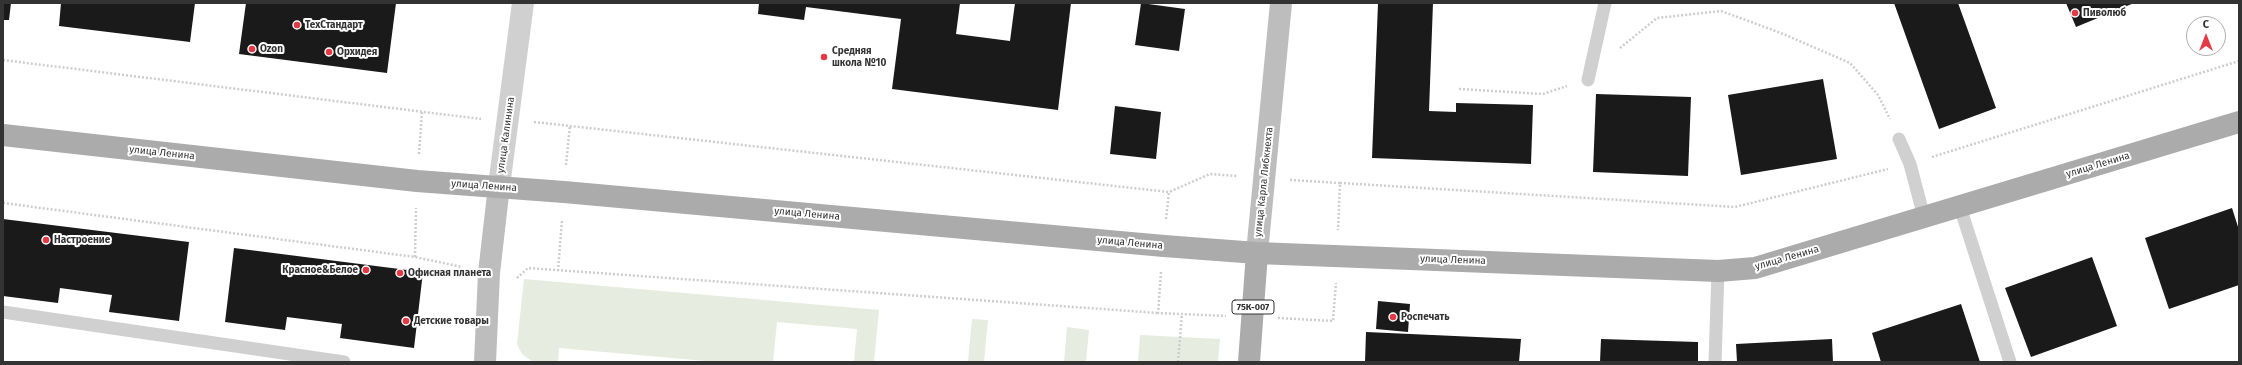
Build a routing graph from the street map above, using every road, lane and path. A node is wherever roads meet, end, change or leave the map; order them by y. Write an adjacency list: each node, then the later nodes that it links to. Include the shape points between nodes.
1 (523, 3): 9 (street, улица Калинина)
2 (1281, 3): 14 (main road, улица Карла Либкнехта)
3 (1605, 3): 7 (lane)
4 (1619, 48): 12 (path, via 1657,18 1721,11 1781,33 1850,63 1878,95)
5 (3, 60): 9 (path, via 430,113)
6 (2239, 61): 13 (path)
7 (1588, 80): 8 (path, via 1543,94)
8 (1459, 89)
9 (509, 120): 14 (path, via 1169,192 1210,174); 17 (street, улица Калинина)
10 (2239, 122): 19 (main road, улица Ленина)
11 (3, 136): 17 (main road, улица Ленина, via 409,180)
12 (1899, 139): 13 (lane)
13 (1910, 164): 16 (path, via 1735,207); 20 (lane)
14 (1264, 178): 15 (path); 21 (main road, улица Карла Либкнехта)
15 (1300, 180)
16 (1340, 183)
17 (499, 186): 21 (main road, улица Ленина); 23 (main road, улица Калинина)
18 (3, 203): 23 (path, via 415,257)
19 (1960, 207): 20 (main road, улица Ленина); 32 (lane)
20 (1924, 218): 22 (main road, улица Ленина, via 1755,268)
21 (1257, 253): 22 (main road, улица Ленина); 30 (main road, улица Карла Либкнехта / 75К-007)
22 (1718, 271): 31 (lane)
23 (490, 273): 25 (path, via 516,279 528,268); 28 (main road, улица Калинина)
24 (3, 312): 27 (lane)
25 (1158, 314)
26 (1182, 314): 29 (path)
27 (344, 362)
28 (485, 362)
29 (1178, 362)
30 (1249, 362)
31 (1715, 362)
32 (2010, 362)

